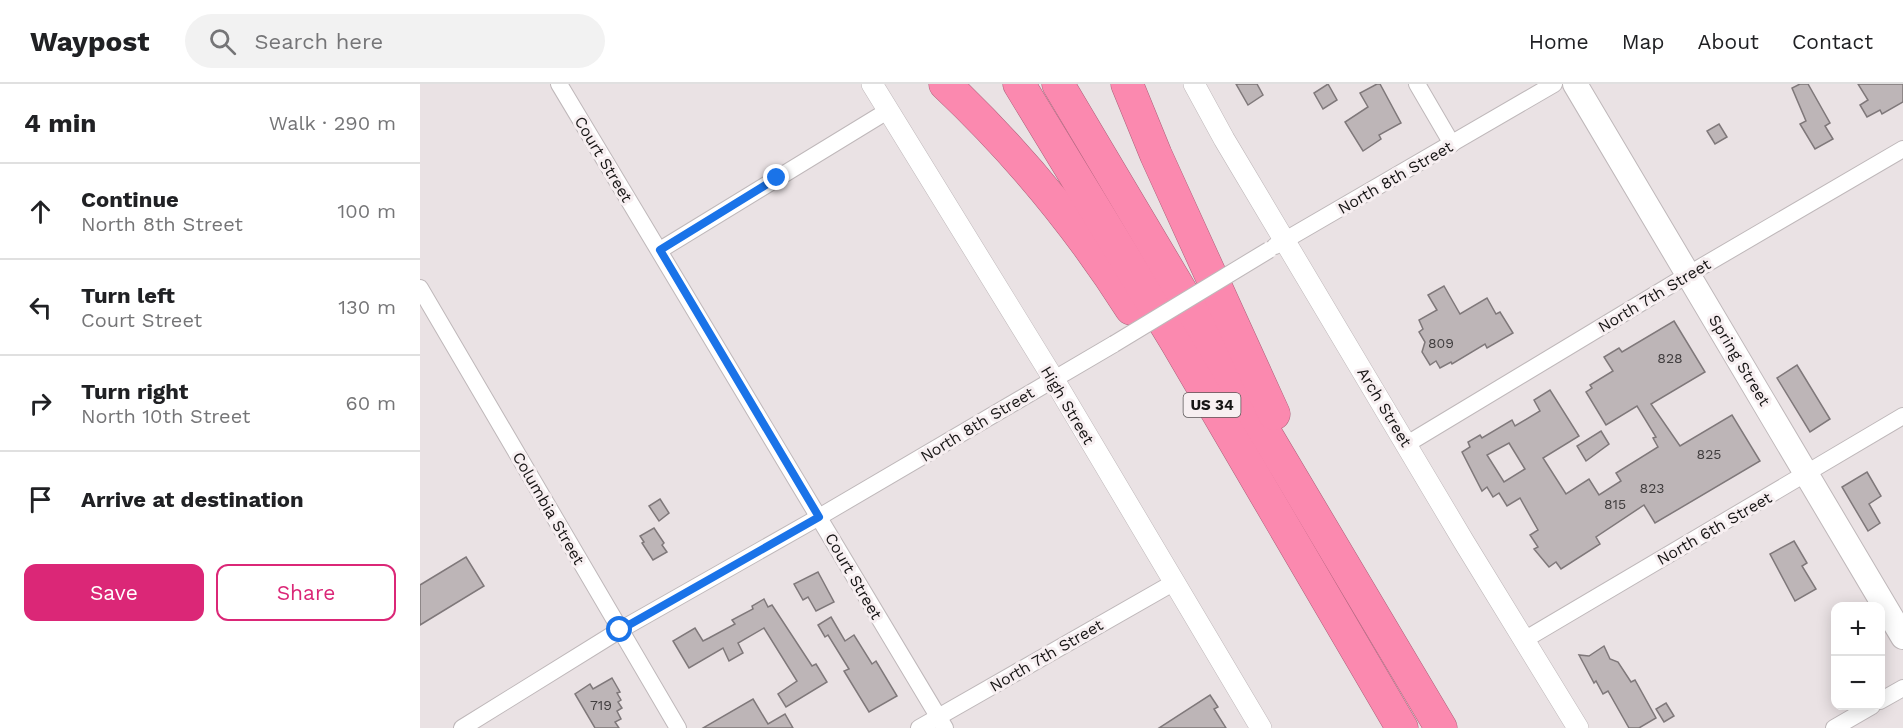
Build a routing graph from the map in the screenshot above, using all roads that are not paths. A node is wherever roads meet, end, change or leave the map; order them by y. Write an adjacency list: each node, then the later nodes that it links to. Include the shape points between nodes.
1 (559, 84): 15 (street, Court Street)
2 (873, 84): 11 (street, High Street)
3 (945, 84): 25 (highway, via 1004,143 1101,262)
4 (1020, 84): 25 (highway, US 34)
5 (1058, 84): 23 (highway, US 34)
6 (1127, 84): 23 (highway)
7 (1194, 84): 14 (street, Arch Street)
8 (1418, 84): 12 (street)
9 (1554, 84): 12 (street, North 8th Street)
10 (1575, 84): 16 (main road, Spring Street)
11 (889, 110): 15 (street); 18 (street, High Street)
12 (1452, 144): 14 (street, North 8th Street)
13 (1903, 149): 16 (street, North 7th Street)
14 (1277, 245): 18 (street, North 8th Street, bridge); 20 (street, Arch Street)
15 (660, 250): 22 (street, Court Street)
16 (1689, 274): 20 (street, North 7th Street); 21 (main road, Spring Street)
17 (420, 288): 26 (street, Columbia Street)
18 (1053, 378): 22 (street, North 8th Street); 24 (street, High Street)
19 (1903, 416): 21 (street, North 6th Street)
20 (1407, 444): 28 (street, Arch Street)
21 (1806, 473): 27 (main road, Spring Street); 28 (street, North 6th Street)
22 (819, 517): 26 (street, North 8th Street); 32 (street, Court Street)
23 (1338, 557): 38 (highway, US 34)
24 (1173, 583): 32 (street, North 7th Street); 36 (street, High Street)
25 (1330, 608): 37 (highway, US 34)
26 (620, 630): 33 (street, North 8th Street); 34 (street, Columbia Street)
27 (1903, 637)
28 (1524, 640): 39 (street, Arch Street)
29 (1903, 688): 30 (street)
30 (1885, 699)
31 (1864, 710): 40 (street)
32 (942, 722): 35 (street, North 7th Street)
33 (462, 728)
34 (678, 728)
35 (919, 728)
36 (1261, 728)
37 (1402, 728)
38 (1441, 728)
39 (1578, 728)
40 (1834, 728)

